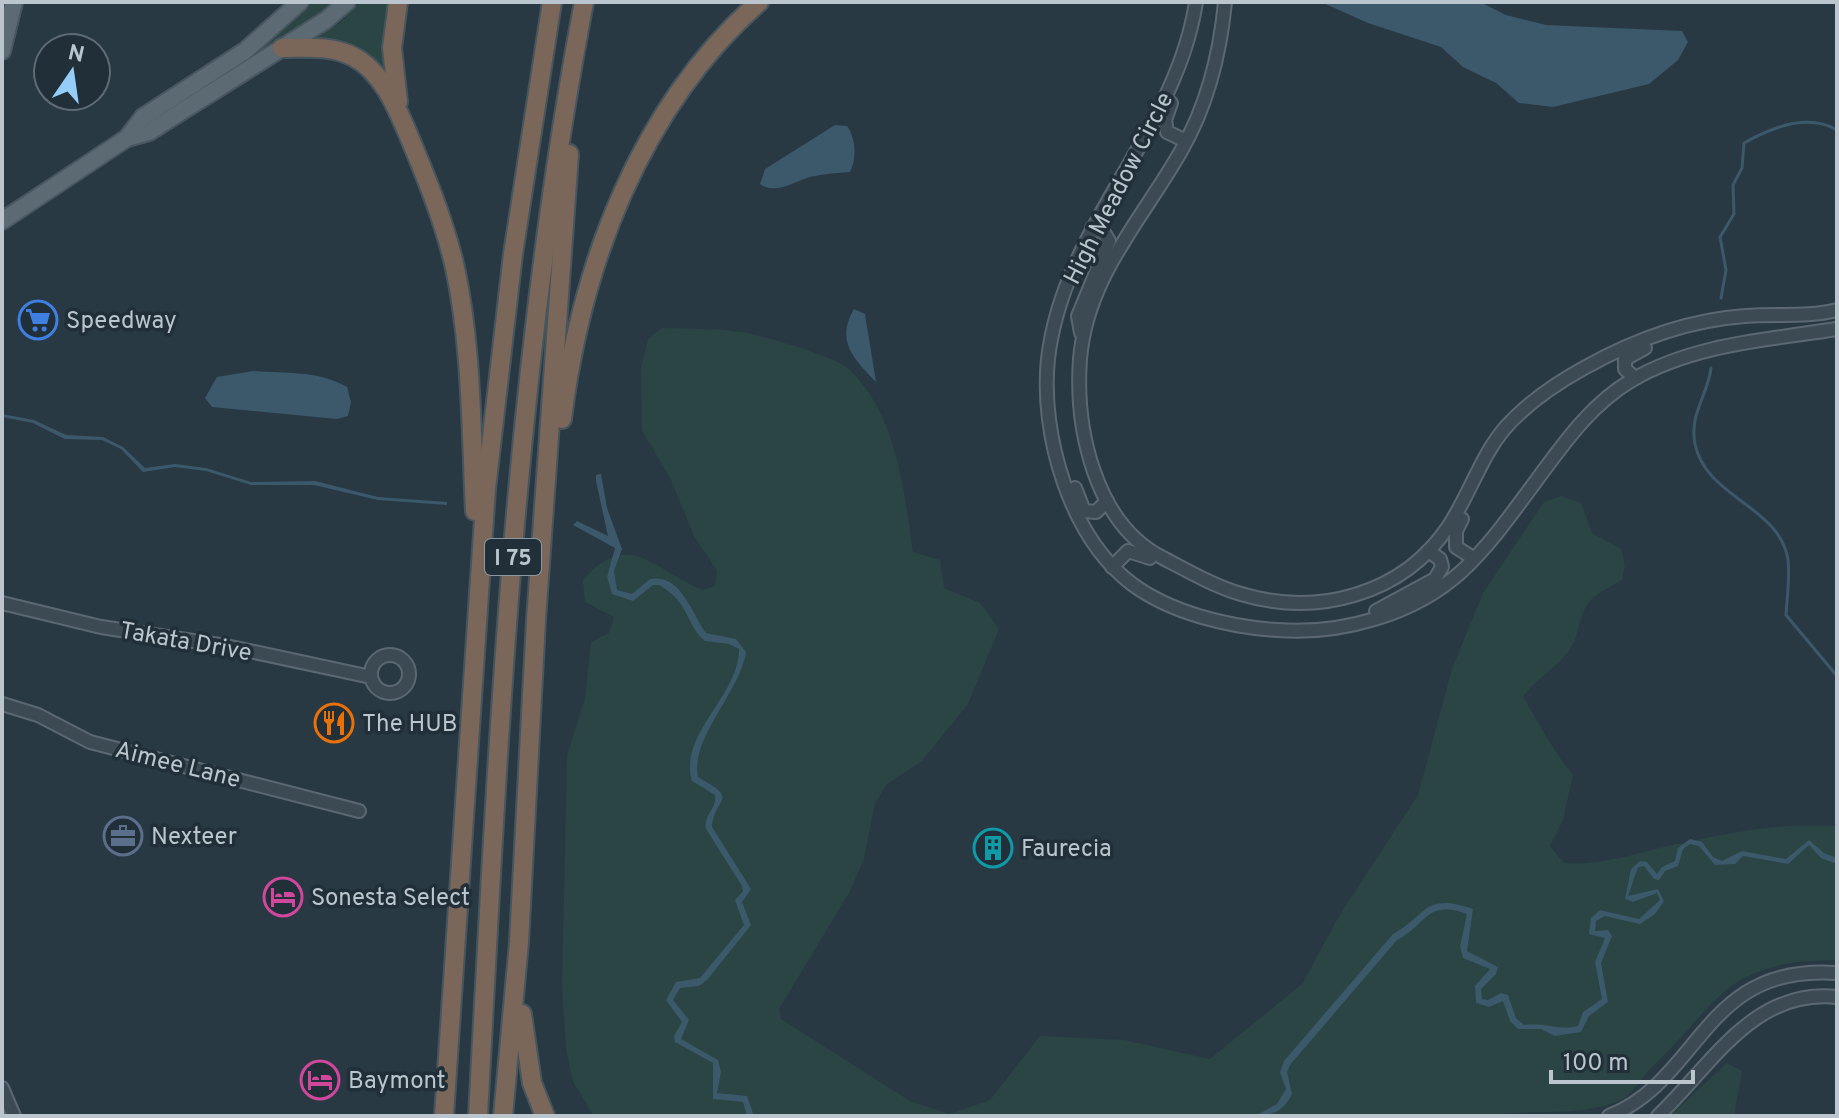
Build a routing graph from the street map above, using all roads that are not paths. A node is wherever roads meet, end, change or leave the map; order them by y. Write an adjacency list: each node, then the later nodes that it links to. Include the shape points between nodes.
1 (14, 2): 13 (main road)
2 (300, 2): 15 (main road, via 245,51 143,117)
3 (347, 2): 12 (main road)
4 (398, 2): 14 (highway, via 392,60)
5 (552, 2): 30 (highway, I 75, via 513,254)
6 (584, 2): 10 (highway, I 75)
7 (759, 2): 33 (highway, via 707,54 661,121 615,206 584,299 565,390)
8 (1196, 2): 11 (street, High Meadow Circle)
9 (1225, 2): 16 (street, High Meadow Circle, via 1208,93)
10 (578, 35): 33 (highway); 46 (highway, I 75, via 541,259 524,413)
11 (1190, 37): 16 (street, via 1193,50 1165,120 1172,137); 18 (street, High Meadow Circle, via 1160,110)
12 (282, 48): 14 (highway, via 324,48 354,57 380,80); 15 (main road, via 149,132)
13 (2, 51)
14 (403, 122): 30 (highway, via 435,201 458,285 467,350)
15 (127, 138): 17 (main road)
16 (1186, 141): 22 (street, High Meadow Circle, via 1101,278)
17 (2, 221)
18 (1092, 228): 22 (street, via 1109,241 1078,316); 24 (street, High Meadow Circle, via 1066,287 1051,340)
19 (1837, 310): 20 (street, High Meadow Circle)
20 (1726, 317): 23 (street, via 1632,353 1625,359 1625,369); 25 (street, High Meadow Circle, via 1664,332 1589,365 1550,388)
21 (1837, 329): 23 (street, High Meadow Circle, via 1703,351)
22 (1082, 340): 26 (street, High Meadow Circle, via 1082,407 1094,472)
23 (1635, 378): 28 (street, High Meadow Circle, via 1583,420)
24 (1051, 422): 26 (street, via 1061,436 1084,511 1096,512); 29 (street, High Meadow Circle, via 1074,513)
25 (1504, 430): 27 (street, High Meadow Circle, via 1448,527); 28 (street, via 1492,465 1456,531 1456,547)
26 (1107, 501): 31 (street, High Meadow Circle, via 1133,535 1159,556)
27 (1428, 551): 31 (street, High Meadow Circle, via 1379,586 1337,600 1295,604); 34 (street, via 1442,567 1435,579)
28 (1473, 558): 34 (street, High Meadow Circle, via 1416,602)
29 (1112, 567): 31 (street, via 1123,553 1133,551 1214,593); 34 (street, High Meadow Circle, via 1138,589 1177,608 1245,626 1319,630)
30 (478, 578): 41 (highway, I 75)
31 (1236, 593)
32 (2, 603): 35 (street, Takata Drive, via 101,627 226,646)
33 (536, 620): 38 (highway)
34 (1365, 621)
35 (371, 677)
36 (2, 704): 37 (street, Aimee Lane, via 38,715 90,742)
37 (359, 811)
38 (519, 942): 47 (highway); 48 (highway, via 523,1036)
39 (1837, 973): 49 (street, via 1796,974 1742,994 1646,1094)
40 (1837, 997): 50 (street, via 1792,999 1753,1018)
41 (445, 1082): 44 (highway); 45 (highway, I 75)
42 (2, 1088): 43 (street)
43 (14, 1116)
44 (436, 1116)
45 (444, 1116)
46 (478, 1116)
47 (503, 1116)
48 (545, 1116)
49 (1609, 1116)
50 (1658, 1116)

